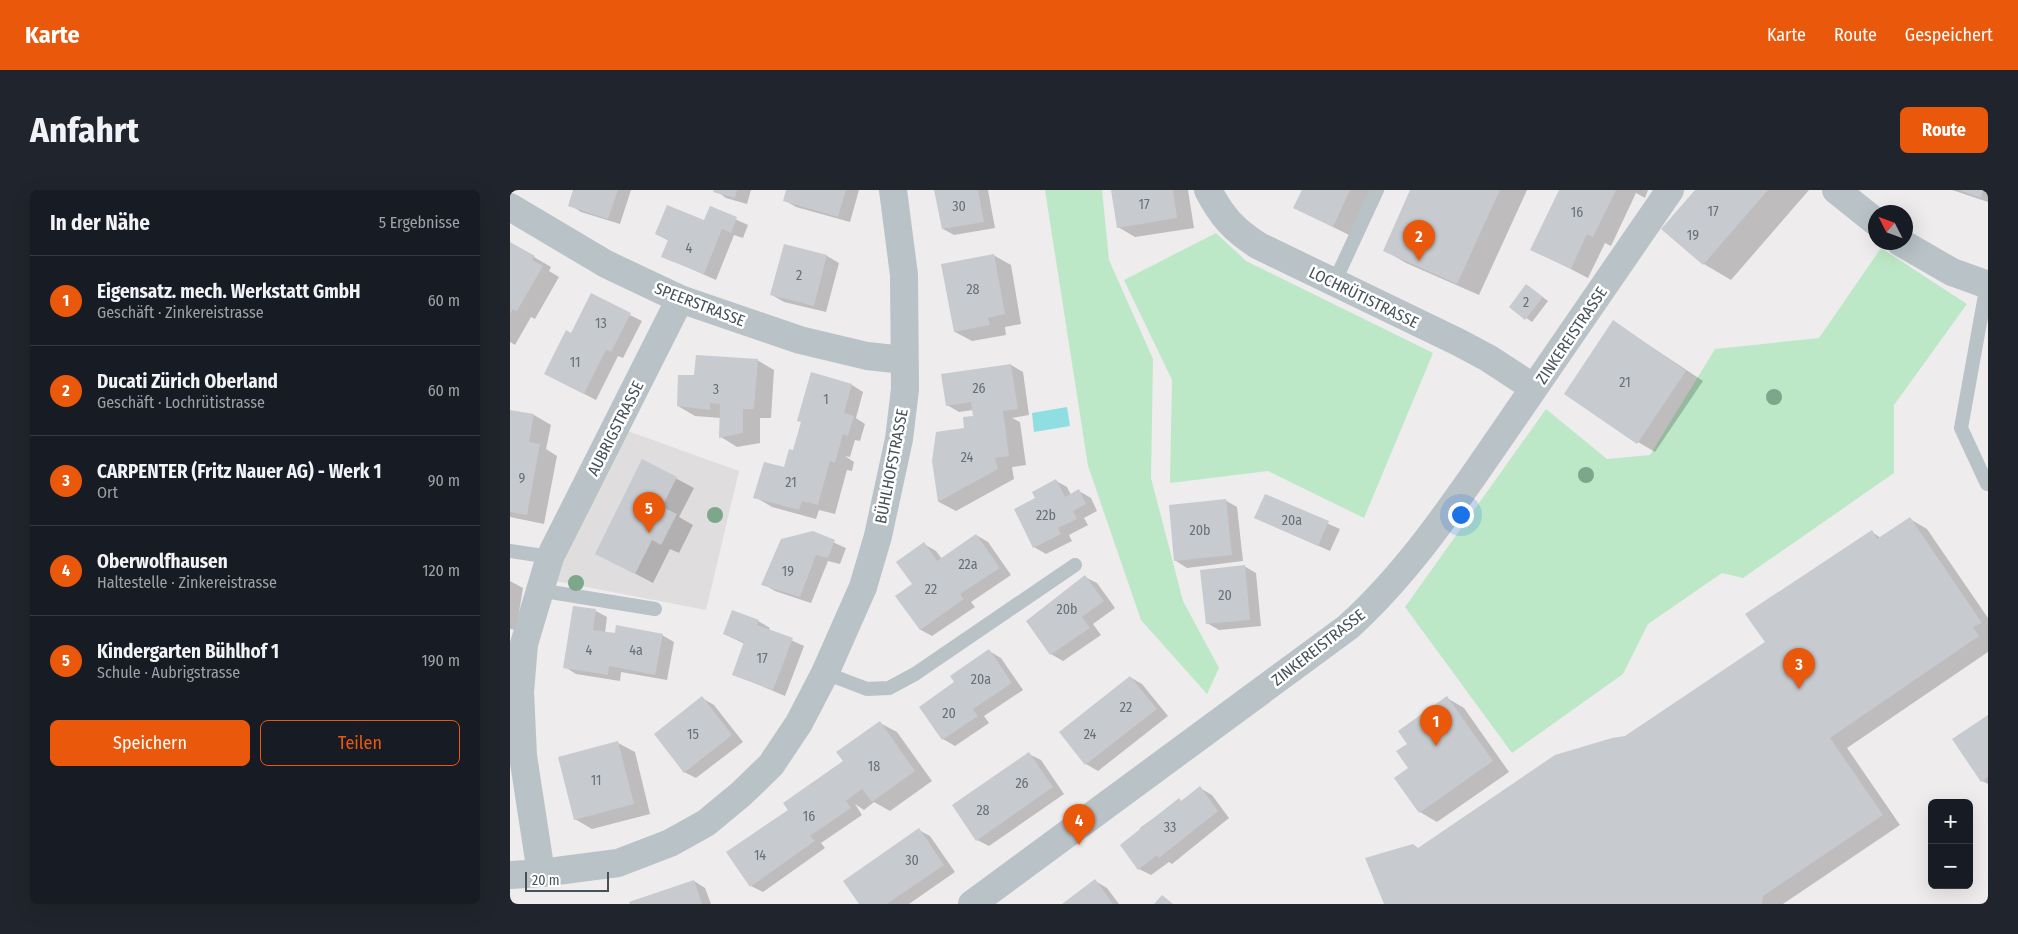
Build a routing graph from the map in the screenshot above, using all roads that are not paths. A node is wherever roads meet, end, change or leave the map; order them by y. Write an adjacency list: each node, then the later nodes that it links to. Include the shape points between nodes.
1 (893, 190): 12 (street, BÜHLHOFSTRASSE, via 904,275)
2 (1208, 190): 9 (street, LOCHRÜTISTRASSE, via 1220,214 1240,234)
3 (1377, 190): 9 (lane)
4 (1670, 190): 13 (street, ZINKEREISTRASSE)
5 (1836, 190): 7 (street)
6 (510, 207): 11 (street, SPEERSTRASSE, via 606,264)
7 (1868, 216)
8 (1913, 250): 10 (street, via 1952,272)
9 (1334, 283): 13 (street, LOCHRÜTISTRASSE, via 1488,358)
10 (1987, 285): 14 (lane, via 1961,428)
11 (680, 299): 12 (street, SPEERSTRASSE, via 800,340 867,356); 16 (street, AUBRIGSTRASSE)
12 (904, 360): 20 (street, BÜHLHOFSTRASSE, via 905,388 899,439 878,536 863,587)
13 (1534, 388): 24 (street, ZINKEREISTRASSE, via 1424,545 1348,627)
14 (1988, 484)
15 (510, 551): 16 (lane)
16 (550, 557): 18 (street, AUBRIGSTRASSE)
17 (1075, 565): 20 (lane, via 915,674 889,688 866,689)
18 (538, 590): 19 (lane); 21 (street, AUBRIGSTRASSE, via 524,644)
19 (655, 609)
20 (826, 674): 22 (street, BÜHLHOFSTRASSE, via 771,765 706,823 670,843 618,862)
21 (516, 756): 22 (street, AUBRIGSTRASSE)
22 (541, 873): 23 (street, BÜHLHOFSTRASSE)
23 (510, 875)
24 (972, 904)

